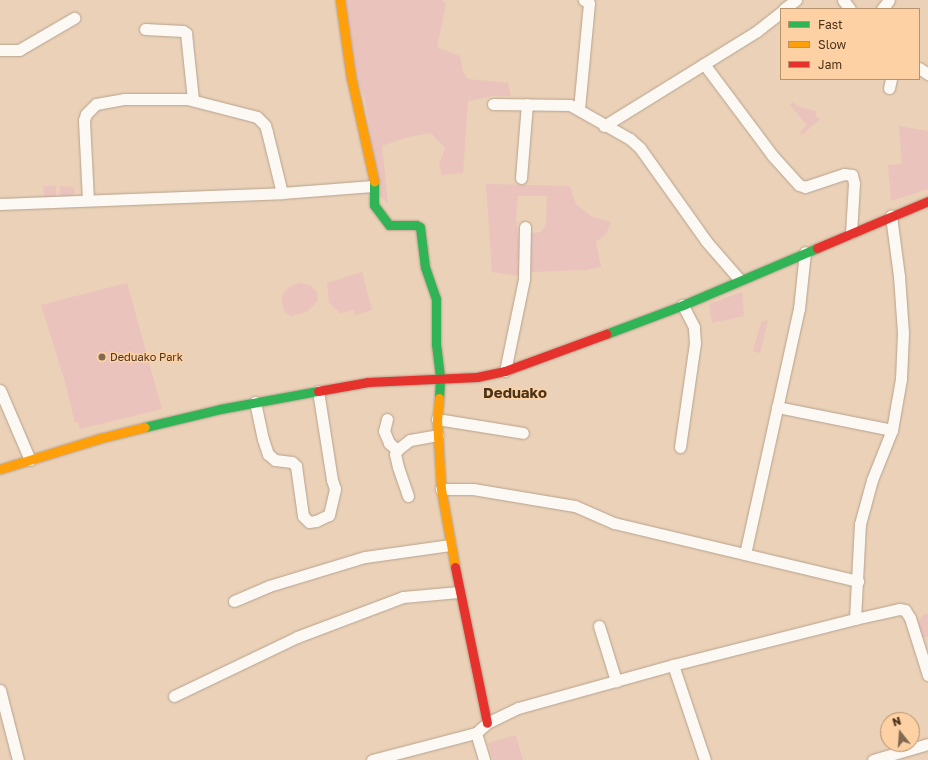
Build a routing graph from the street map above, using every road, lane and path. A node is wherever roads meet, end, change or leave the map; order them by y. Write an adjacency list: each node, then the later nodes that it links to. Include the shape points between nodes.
1 (340, 0): 20 (street, via 350,77 374,176)
2 (584, 0): 17 (street, via 589,3)
3 (796, 0): 6 (street)
4 (843, 0): 7 (street)
5 (889, 0): 8 (street)
6 (785, 8)
7 (849, 8)
8 (883, 8)
9 (780, 13): 13 (street)
10 (74, 18): 12 (street, via 19,50)
11 (145, 29): 14 (street, via 186,33)
12 (0, 50)
13 (704, 64): 18 (street); 27 (street, via 772,155 799,185 810,185 844,174 852,175 854,183)
14 (193, 100): 21 (street, via 248,113 261,120 267,132); 22 (street, via 124,99 96,104 89,110 84,120)
15 (493, 104): 16 (street)
16 (527, 104): 17 (street, via 570,105); 19 (street)
17 (579, 109): 18 (street)
18 (604, 126): 29 (street, via 640,148 706,240)
19 (521, 178)
20 (373, 186): 21 (street); 32 (street, via 374,205 389,225 416,225 421,230 425,267 436,299 436,344)
21 (282, 193): 22 (street)
22 (88, 200): 24 (street)
23 (928, 201): 25 (street)
24 (0, 204)
25 (891, 216): 27 (street); 39 (street, via 903,333 902,379)
26 (525, 227): 31 (street, via 524,274)
27 (851, 233): 28 (street)
28 (805, 252): 29 (street); 36 (street, via 802,296)
29 (739, 280): 30 (street)
30 (683, 305): 31 (street); 42 (street, via 693,322 695,343)
31 (505, 371): 32 (street, via 477,377)
32 (440, 379): 34 (street, via 394,380); 38 (street)
33 (0, 390): 44 (street)
34 (318, 391): 35 (street); 35 (street, via 335,489 329,515 316,521 309,522 303,516 296,466 292,462 275,460 268,454)
35 (256, 402): 44 (street, via 155,424)
36 (777, 407): 39 (street); 49 (street)
37 (387, 418): 43 (street, via 384,431 389,443)
38 (437, 419): 40 (street); 41 (street)
39 (892, 430): 50 (street, via 872,480 860,524)
40 (523, 433)
41 (438, 435): 43 (street, via 410,440); 46 (street)
42 (680, 447)
43 (397, 450): 47 (street, via 398,467)
44 (30, 460): 45 (street)
45 (0, 469)
46 (441, 489): 48 (street); 49 (street, via 473,489 575,506 614,523)
47 (408, 496)
48 (450, 545): 51 (street); 52 (street, via 365,557 269,586)
49 (745, 554): 50 (street)
50 (858, 581): 53 (street)
51 (459, 592): 59 (street, via 403,597 297,637); 60 (street)
52 (234, 601)
53 (855, 619): 55 (street); 56 (street, via 899,609 905,610 910,618)
54 (599, 626): 57 (street)
55 (673, 665): 57 (street); 67 (street)
56 (928, 676)
57 (616, 681): 60 (street, via 518,708)
58 (0, 690): 61 (street)
59 (174, 696)
60 (487, 723): 62 (street)
61 (5, 730): 64 (street)
62 (476, 733): 65 (street); 66 (street)
63 (928, 744): 68 (street)
64 (18, 760)
65 (372, 760)
66 (484, 760)
67 (705, 760)
68 (873, 760)

